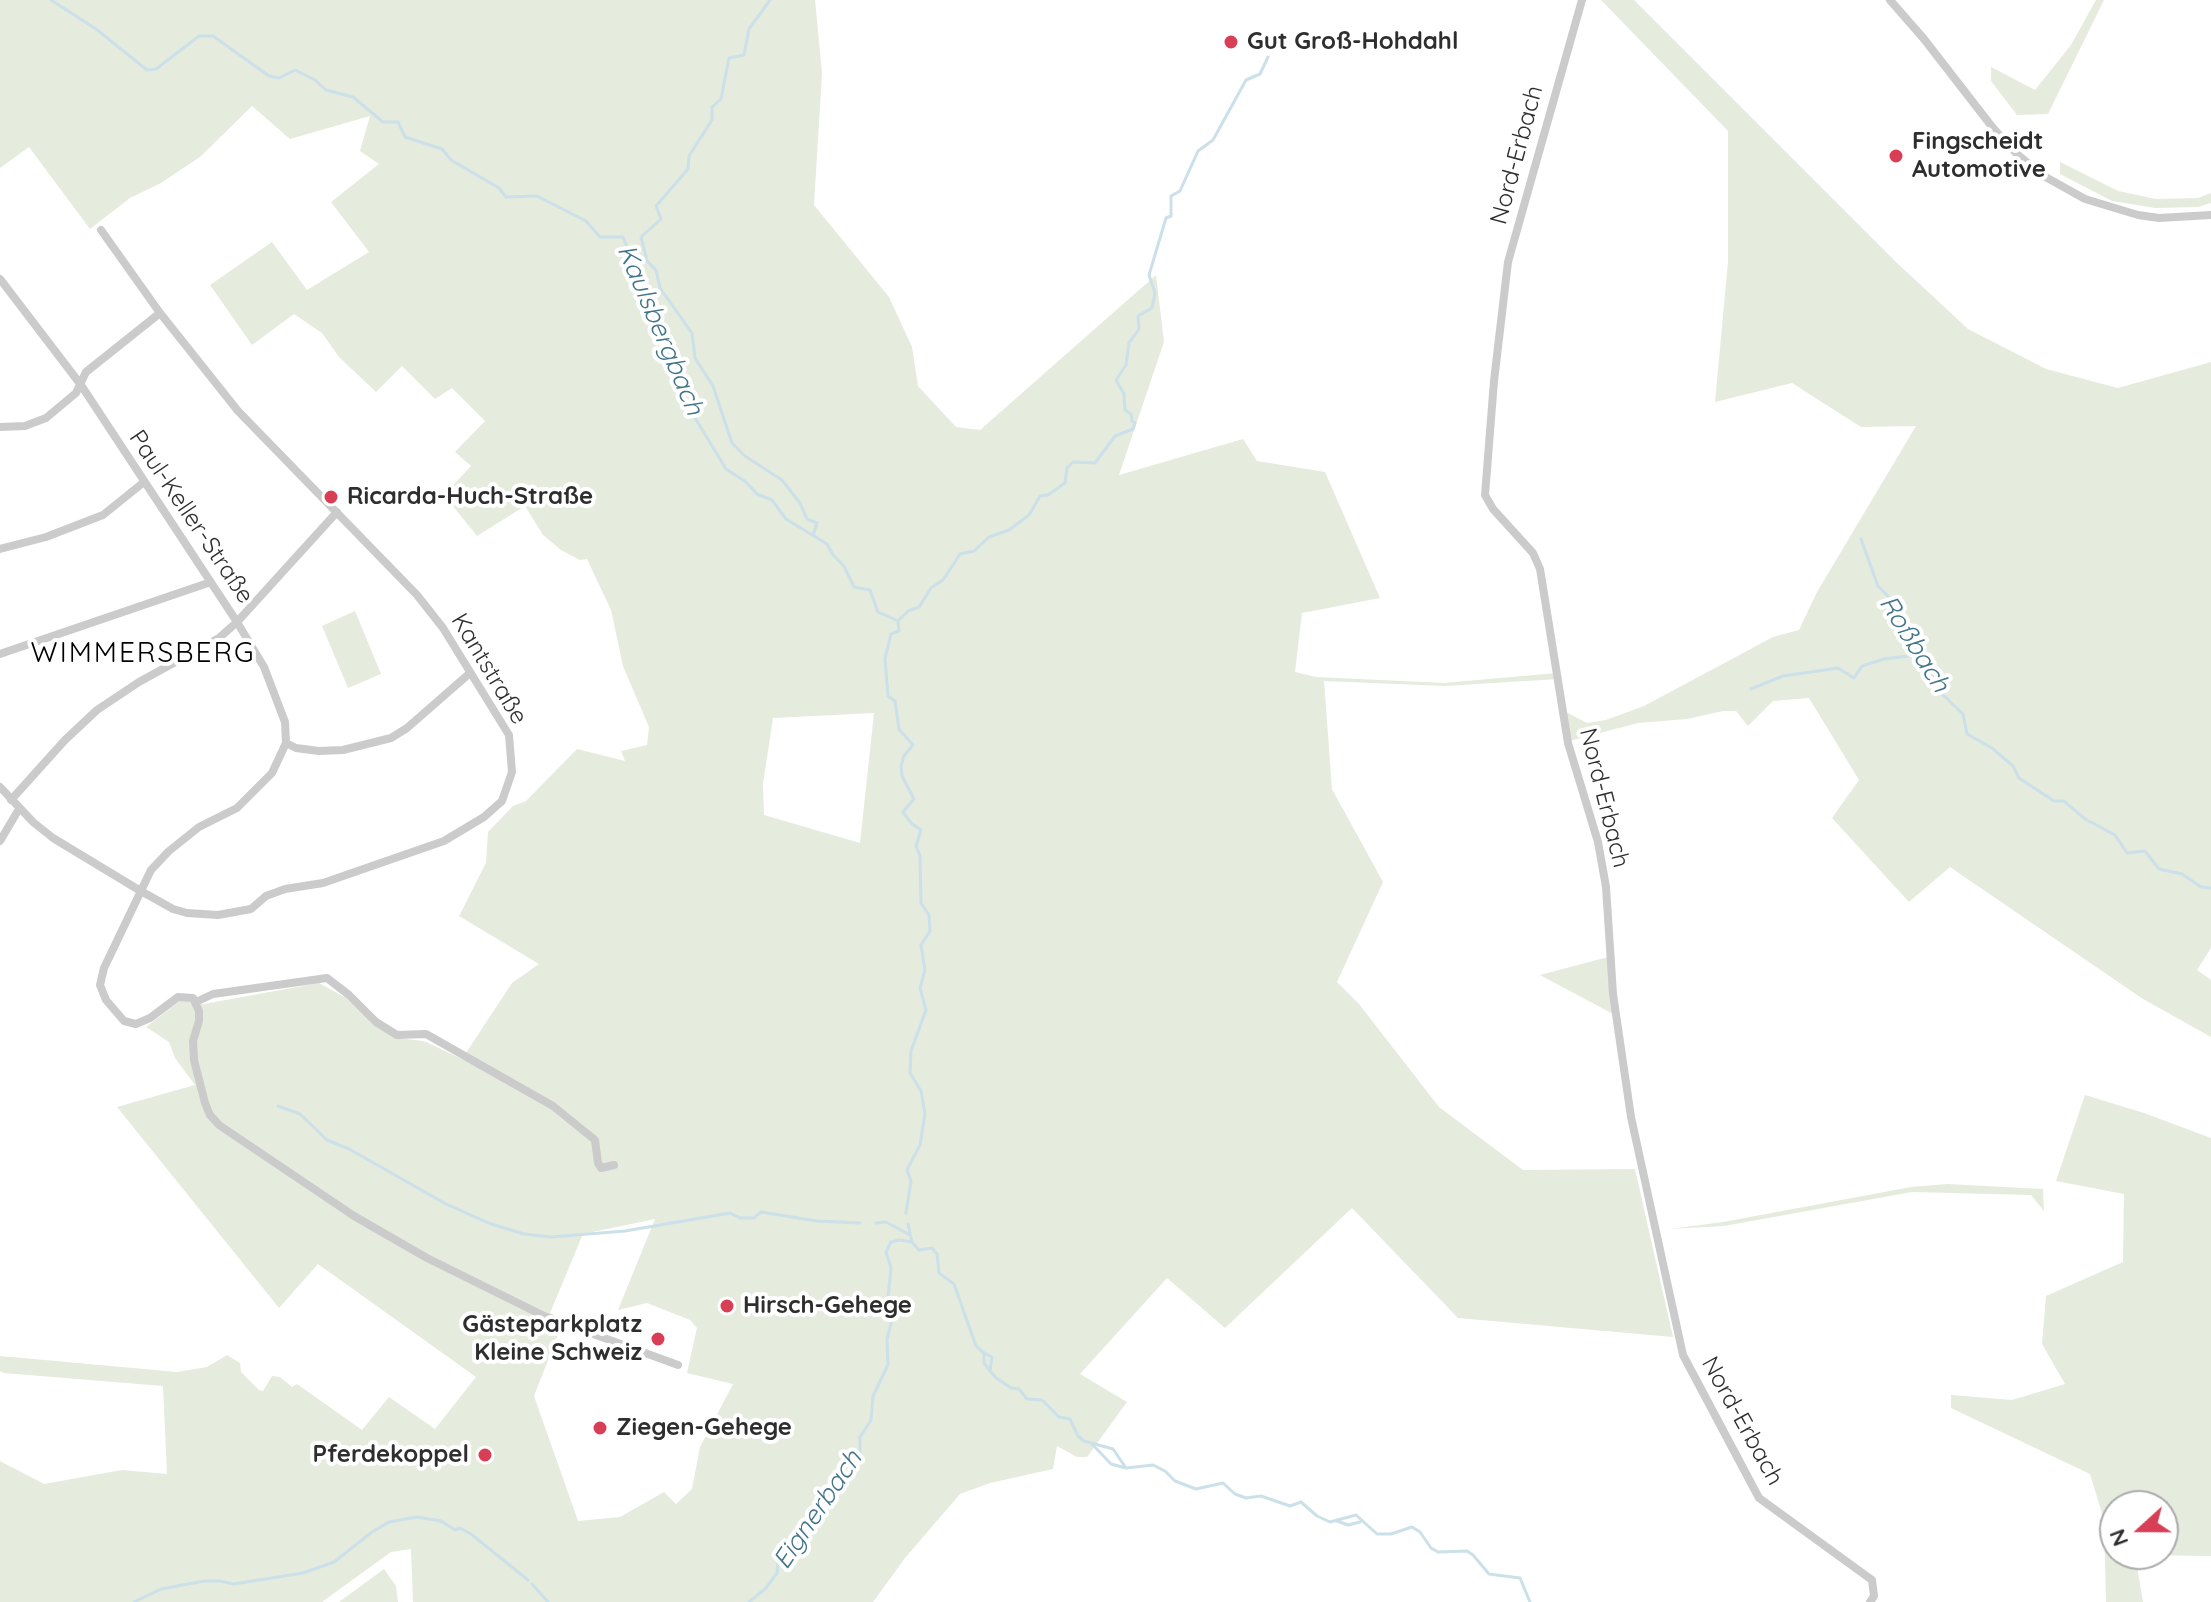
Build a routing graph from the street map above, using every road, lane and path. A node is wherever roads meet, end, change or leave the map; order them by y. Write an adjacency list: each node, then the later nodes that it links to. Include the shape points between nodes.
1 (1582, 0): 25 (street, Nord-Erbach, via 1508,262 1485,495 1540,569 1568,743 1606,887 1613,994 1631,1117 1683,1355 1759,1498 1872,1580)
2 (1890, 0): 3 (street, via 1993,128 2042,175 2085,199 2138,215)
3 (2211, 215)
4 (101, 230): 6 (street, Kantstraße)
5 (0, 279): 7 (street, Paul-Keller-Straße)
6 (160, 313): 7 (street, via 86,372); 10 (street, Kantstraße, via 238,411)
7 (81, 385): 8 (street, via 46,418); 9 (street, Paul-Keller-Straße)
8 (0, 427)
9 (144, 482): 11 (street, via 103,515); 12 (street, Paul-Keller-Straße)
10 (337, 512): 13 (street); 15 (street, Kantstraße, via 417,595)
11 (0, 549)
12 (211, 582): 13 (street, Paul-Keller-Straße); 14 (street)
13 (237, 622): 16 (street, Paul-Keller-Straße, via 273,686); 18 (street, via 97,710)
14 (0, 654)
15 (470, 673): 16 (street, via 391,738 343,750); 21 (street, Kantstraße, via 509,735 512,755 502,801 484,817 444,841 323,883 285,889 233,914 187,913)
16 (286, 743): 21 (street, via 277,765 255,791 169,851)
17 (0, 787): 18 (street, Kantstraße)
18 (11, 800): 19 (street, Kantstraße)
19 (19, 809): 20 (street); 21 (street, Kantstraße, via 53,838)
20 (0, 841)
21 (139, 890): 22 (street, via 104,968 100,985 106,1000 124,1021 136,1024 178,997)
22 (196, 1002): 23 (street, via 213,994 327,978 397,1035 426,1034 553,1106 595,1140 601,1168); 24 (street, via 194,1060 205,1103 219,1125 427,1258 544,1316)
23 (614, 1165)
24 (678, 1365)
25 (1870, 1602)

